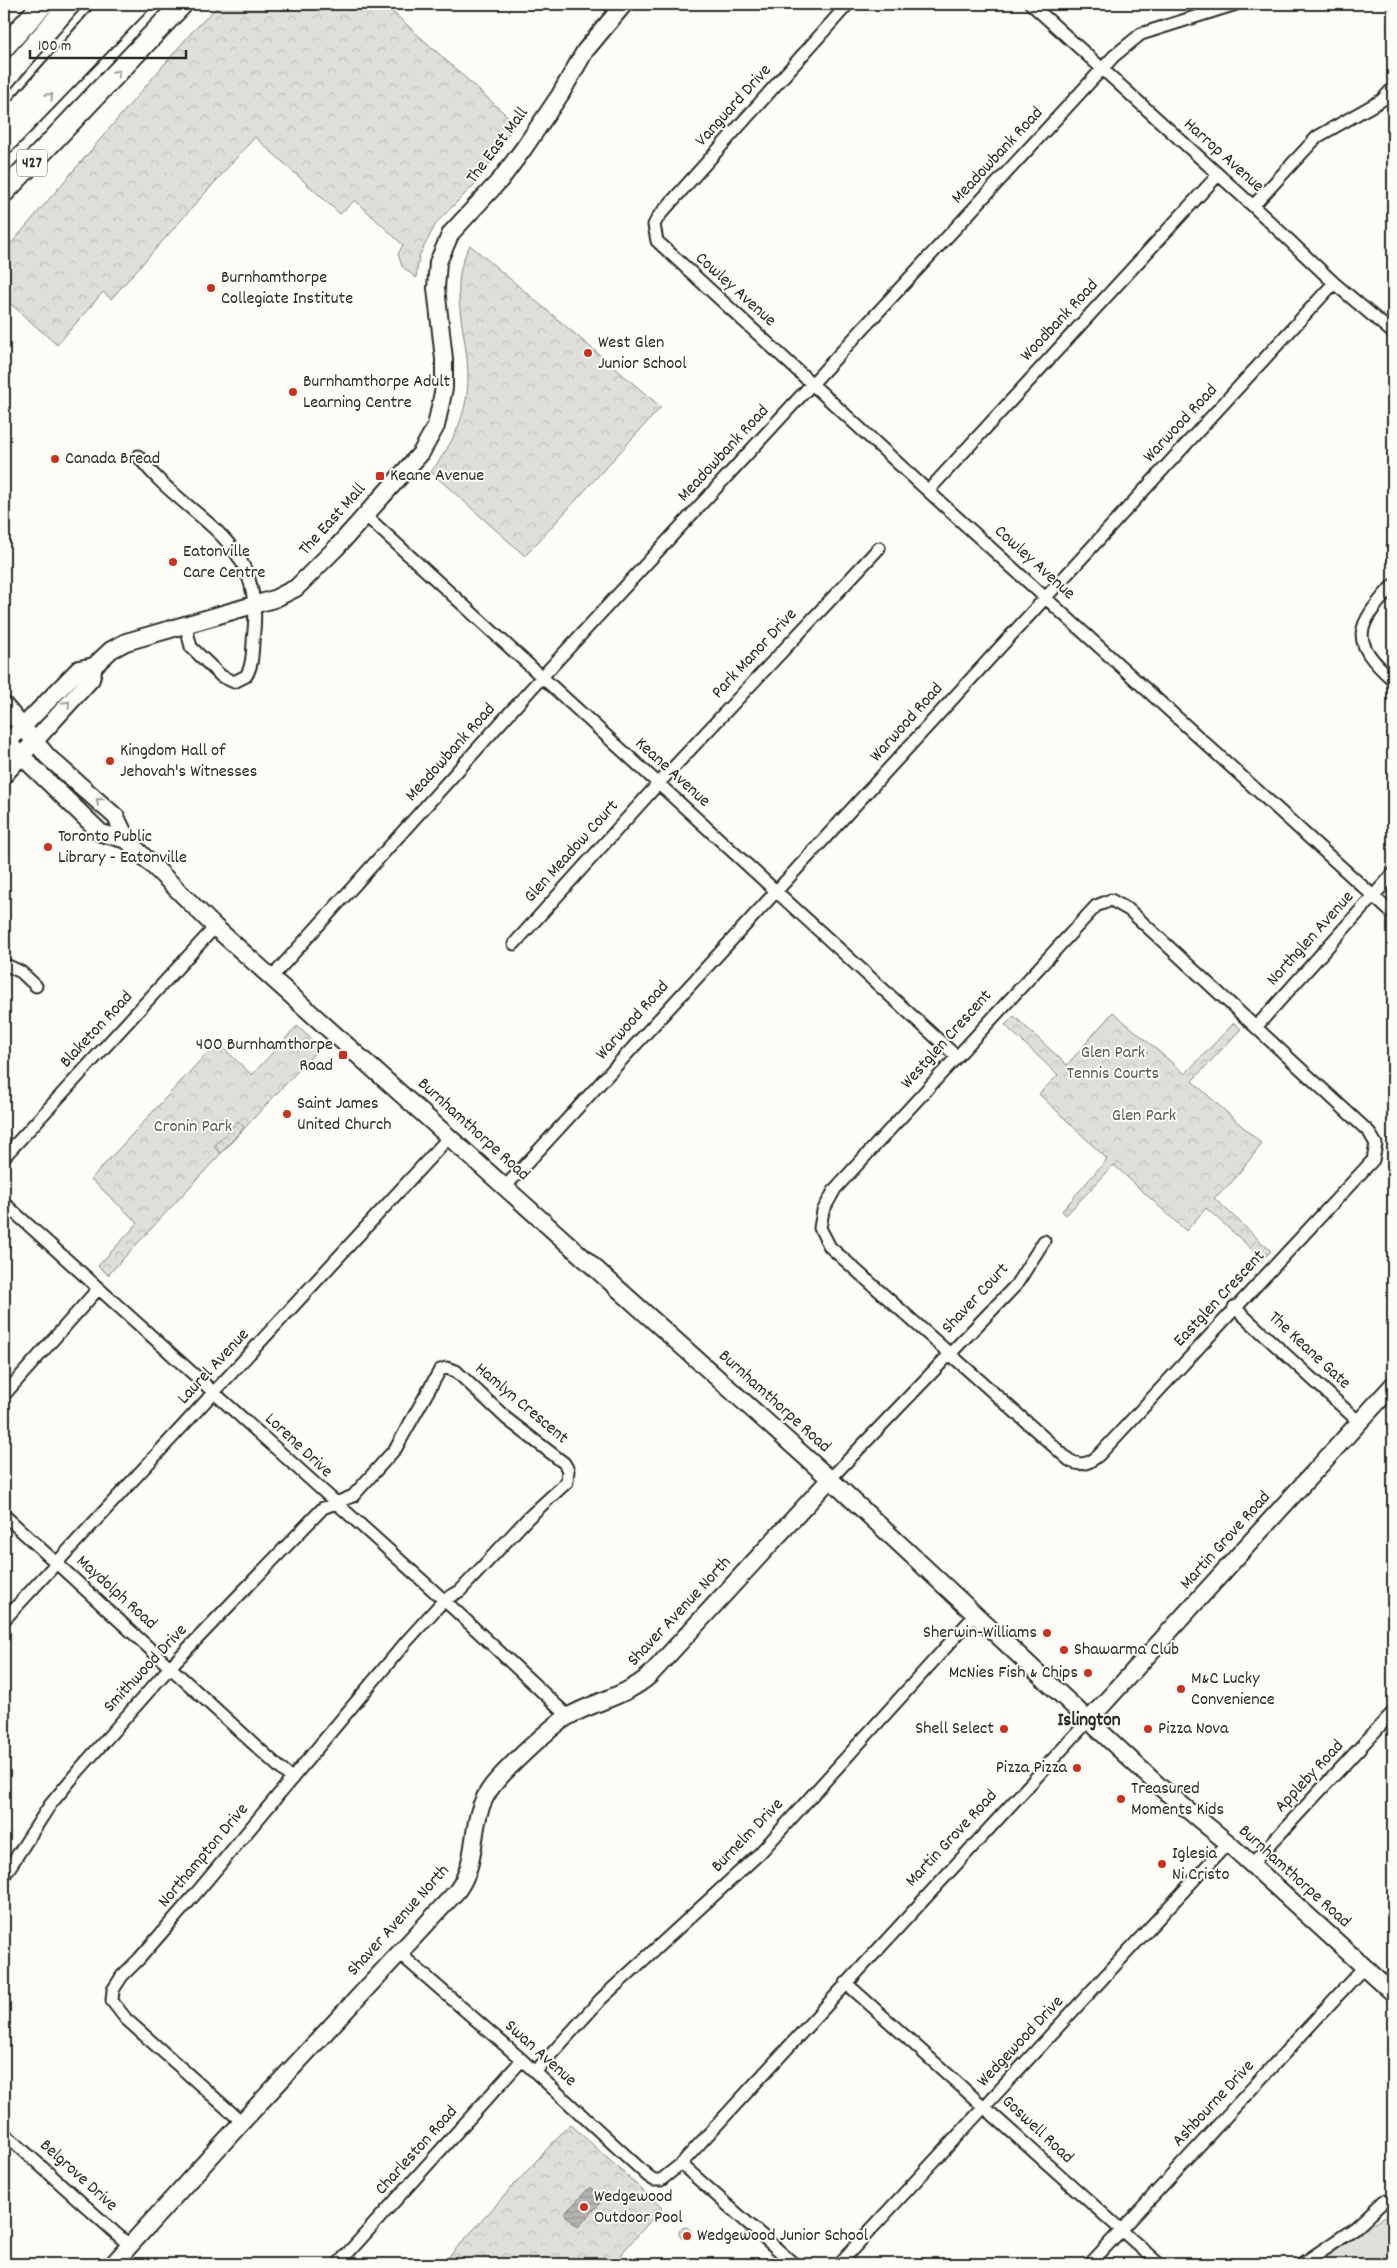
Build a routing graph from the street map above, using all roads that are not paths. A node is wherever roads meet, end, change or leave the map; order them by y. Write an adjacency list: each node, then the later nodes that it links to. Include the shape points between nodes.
1 (43, 4): 12 (highway)
2 (70, 4): 14 (highway)
3 (111, 4): 16 (highway)
4 (139, 4): 18 (highway, one-way to 4)
5 (182, 4): 17 (highway, 427, one-way to 5)
6 (624, 4): 29 (main road, The East Mall, via 585,51 560,95 501,179 451,233 438,262 436,288 445,379 436,426 421,453)
7 (848, 4): 23 (street, Vanguard Drive, via 658,217 654,225)
8 (1031, 4): 13 (street, Harrop Avenue)
9 (1200, 4): 11 (street)
10 (1236, 4): 11 (street, Meadowbank Road)
11 (1202, 16): 13 (street, Meadowbank Road, via 1140,34)
12 (4, 47)
13 (1102, 70): 19 (street, Harrop Avenue); 26 (street, Meadowbank Road)
14 (4, 80)
15 (1393, 88): 22 (street, via 1382,100 1317,138)
16 (4, 126)
17 (59, 134): 20 (highway, 427); 21 (highway)
18 (4, 144)
19 (1218, 175): 22 (street, Harrop Avenue); 28 (street, Woodbank Road)
20 (4, 192)
21 (4, 198)
22 (1253, 206): 24 (street, Harrop Avenue)
23 (655, 236): 26 (street, Cowley Avenue, via 660,245)
24 (1334, 284): 25 (street, Harrop Avenue); 32 (street, Warwood Road)
25 (1392, 329)
26 (813, 383): 28 (street, Cowley Avenue); 36 (street, Meadowbank Road)
27 (138, 456): 33 (street, via 148,471 236,551 245,566)
28 (928, 491): 32 (street, Cowley Avenue)
29 (365, 515): 33 (main road, The East Mall, via 296,588); 36 (street, Keane Avenue)
30 (878, 548): 44 (street, Park Manor Drive)
31 (1393, 585): 37 (street, via 1364,622 1362,642 1372,661)
32 (1045, 597): 47 (street, Warwood Road); 48 (street, Cowley Avenue)
33 (255, 604): 34 (main road, The East Mall); 34 (street, via 250,666 240,681 226,679 194,651)
34 (185, 623): 35 (main road, The East Mall, via 121,644)
35 (94, 666): 39 (main road, The East Mall, via 79,670); 40 (main road, The East Mall, one-way to 35, via 91,679)
36 (542, 678): 44 (street, Keane Avenue); 53 (street, Meadowbank Road)
37 (1393, 680)
38 (4, 705): 39 (main road, Burnhamthorpe Road)
39 (24, 727): 40 (main road, Burnhamthorpe Road); 41 (main road, The East Mall)
40 (35, 739): 42 (main road, The East Mall); 45 (main road, Burnhamthorpe Road, one-way to 40, via 116,817 48,757)
41 (5, 742): 42 (main road, Burnhamthorpe Road)
42 (21, 757): 43 (main road, The East Mall); 45 (main road, Burnhamthorpe Road, via 101,833)
43 (4, 775)
44 (658, 784): 47 (street, Keane Avenue); 51 (street, Glen Meadow Court)
45 (127, 840): 50 (main road, Burnhamthorpe Road)
46 (1393, 874): 48 (street, Northglen Avenue)
47 (776, 892): 56 (street, Keane Avenue); 59 (street, Warwood Road)
48 (1373, 896): 49 (street, Cowley Avenue); 55 (street, Northglen Avenue)
49 (1393, 914)
50 (215, 926): 53 (main road, Burnhamthorpe Road); 58 (street, Blaketon Road)
51 (514, 944)
52 (4, 964): 54 (street, via 21,972)
53 (272, 977): 57 (main road, Burnhamthorpe Road)
54 (36, 986)
55 (1256, 1027): 56 (street, Westglen Crescent, via 1129,910 1111,900 1096,906); 63 (street, Eastglen Crescent, via 1369,1132 1376,1144 1373,1160)
56 (956, 1056): 64 (street, Westglen Crescent, via 835,1189 823,1211 820,1228 830,1247)
57 (450, 1136): 59 (main road, Burnhamthorpe Road); 66 (street, Laurel Avenue)
58 (4, 1157)
59 (506, 1186): 69 (main road, Burnhamthorpe Road)
60 (4, 1203): 62 (street, Lorene Drive)
61 (1044, 1240): 64 (street, Shaver Court, via 1016,1285)
62 (98, 1289): 66 (street, Lorene Drive); 67 (street)
63 (1234, 1307): 64 (street, Eastglen Crescent, via 1098,1455 1084,1464 1069,1460); 68 (street, The Keane Gate)
64 (948, 1354): 69 (street, Shaver Avenue North)
65 (1393, 1386): 68 (main road, Martin Grove Road)
66 (214, 1392): 70 (street, Lorene Drive); 72 (street, Laurel Avenue)
67 (4, 1395)
68 (1359, 1422): 79 (main road, Martin Grove Road)
69 (830, 1479): 74 (main road, Burnhamthorpe Road); 78 (main road, Shaver Avenue North, via 650,1675 623,1693)
70 (334, 1502): 73 (street, Lorene Drive); 73 (street, Hamlyn Crescent, via 353,1496 396,1448 438,1372 446,1368 456,1370 507,1419 555,1455 566,1466 567,1482 541,1504 460,1591); 76 (street, Smithwood Drive, via 323,1508)
71 (4, 1515): 72 (street, Maydolph Road)
72 (57, 1564): 75 (street, Laurel Avenue); 76 (street, Maydolph Road)
73 (444, 1600): 78 (street, Lorene Drive); 80 (street, Northampton Drive, via 363,1691)
74 (975, 1615): 79 (main road, Burnhamthorpe Road); 89 (street, Burnelm Drive, via 760,1853 601,1999)
75 (4, 1620)
76 (171, 1666): 80 (street, Maydolph Road); 83 (street, Smithwood Drive, via 63,1789)
77 (1393, 1712): 82 (street, Appleby Road)
78 (568, 1716): 84 (main road, Shaver Avenue North, via 493,1784 478,1809 471,1864 464,1881)
79 (1088, 1721): 81 (main road, Burnhamthorpe Road); 86 (street, Martin Grove Road)
80 (292, 1779): 91 (street, Northampton Drive, via 113,1990 112,2001 126,2019)
81 (1228, 1843): 82 (main road, Burnhamthorpe Road); 90 (street, Wedgewood Drive)
82 (1252, 1865): 85 (main road, Burnhamthorpe Road)
83 (4, 1876)
84 (399, 1952): 88 (street, Swan Avenue); 91 (main road, Shaver Avenue North)
85 (1364, 1967): 87 (main road, Burnhamthorpe Road); 96 (street, Ashbourne Drive)
86 (846, 1983): 90 (street, Goswell Road); 93 (street, Martin Grove Road)
87 (1393, 1993)
88 (522, 2060): 89 (street, Swan Avenue); 99 (street, Charleston Road)
89 (535, 2072): 94 (street, Swan Avenue, via 648,2176)
90 (986, 2106): 96 (street, Goswell Road); 101 (street, Wedgewood Drive)
91 (242, 2122): 97 (main road, Shaver Avenue North)
92 (4, 2132): 97 (street, Belgrove Drive)
93 (680, 2164): 94 (street, Martin Grove Road, via 668,2177); 100 (street)
94 (658, 2181)
95 (1384, 2201): 104 (street, via 1355,2228)
96 (1121, 2231): 102 (street, Ashbourne Drive); 103 (street, Goswell Road)
97 (130, 2246): 98 (main road, Shaver Avenue North)
98 (113, 2264)
99 (338, 2264)
100 (794, 2264)
101 (839, 2264)
102 (1090, 2264)
103 (1159, 2264)
104 (1302, 2264)

